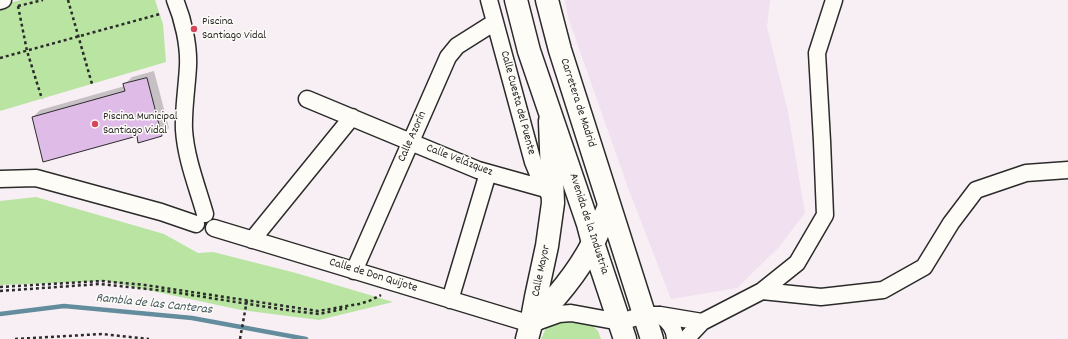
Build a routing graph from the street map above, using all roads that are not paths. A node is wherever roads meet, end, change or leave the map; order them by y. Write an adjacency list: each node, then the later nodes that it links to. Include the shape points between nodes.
1 (175, 0): 16 (street, via 186,37 188,64 184,129)
2 (489, 0): 6 (street, Calle Cuesta del Puente)
3 (516, 0): 8 (main road, Avenida de la Industria, via 529,51)
4 (547, 0): 15 (main road, Carretera de Madrid)
5 (834, 0): 20 (street, via 817,53 825,215 797,263)
6 (495, 22): 10 (street, Calle Azorín, via 457,46 448,57); 14 (street, Calle Cuesta del Puente, via 533,162)
7 (307, 99): 9 (street, Calle Velázquez)
8 (549, 110): 14 (main road, Calle Mayor); 18 (main road, Avenida de la Industria)
9 (352, 117): 10 (street, Calle Velázquez); 17 (street)
10 (410, 141): 12 (street, Calle Velázquez); 19 (street, Calle Azorín)
11 (1068, 170): 20 (street, via 1026,173 976,190 951,223 924,267 882,290 821,298)
12 (488, 173): 14 (street, Calle Velázquez); 21 (street)
13 (0, 179): 16 (street, via 36,178 161,212)
14 (550, 196): 25 (main road, Calle Mayor, via 547,246)
15 (609, 206): 18 (main road); 22 (main road)
16 (200, 219): 17 (street, Calle de Don Quijote, via 208,214 216,222 214,228)
17 (252, 240): 19 (street, Calle de Don Quijote)
18 (593, 243): 24 (main road, Avenida de la Industria); 25 (main road, via 568,283)
19 (354, 271): 21 (street, Calle de Don Quijote)
20 (762, 291): 23 (street)
21 (450, 300): 25 (street, Calle de Don Quijote)
22 (652, 315): 23 (street); 24 (street); 26 (main road); 27 (street, via 668,320)
23 (702, 322): 28 (street)
24 (622, 331): 25 (street, via 571,313 559,314)
25 (529, 332)
26 (652, 339)
27 (676, 339)
28 (686, 339)

